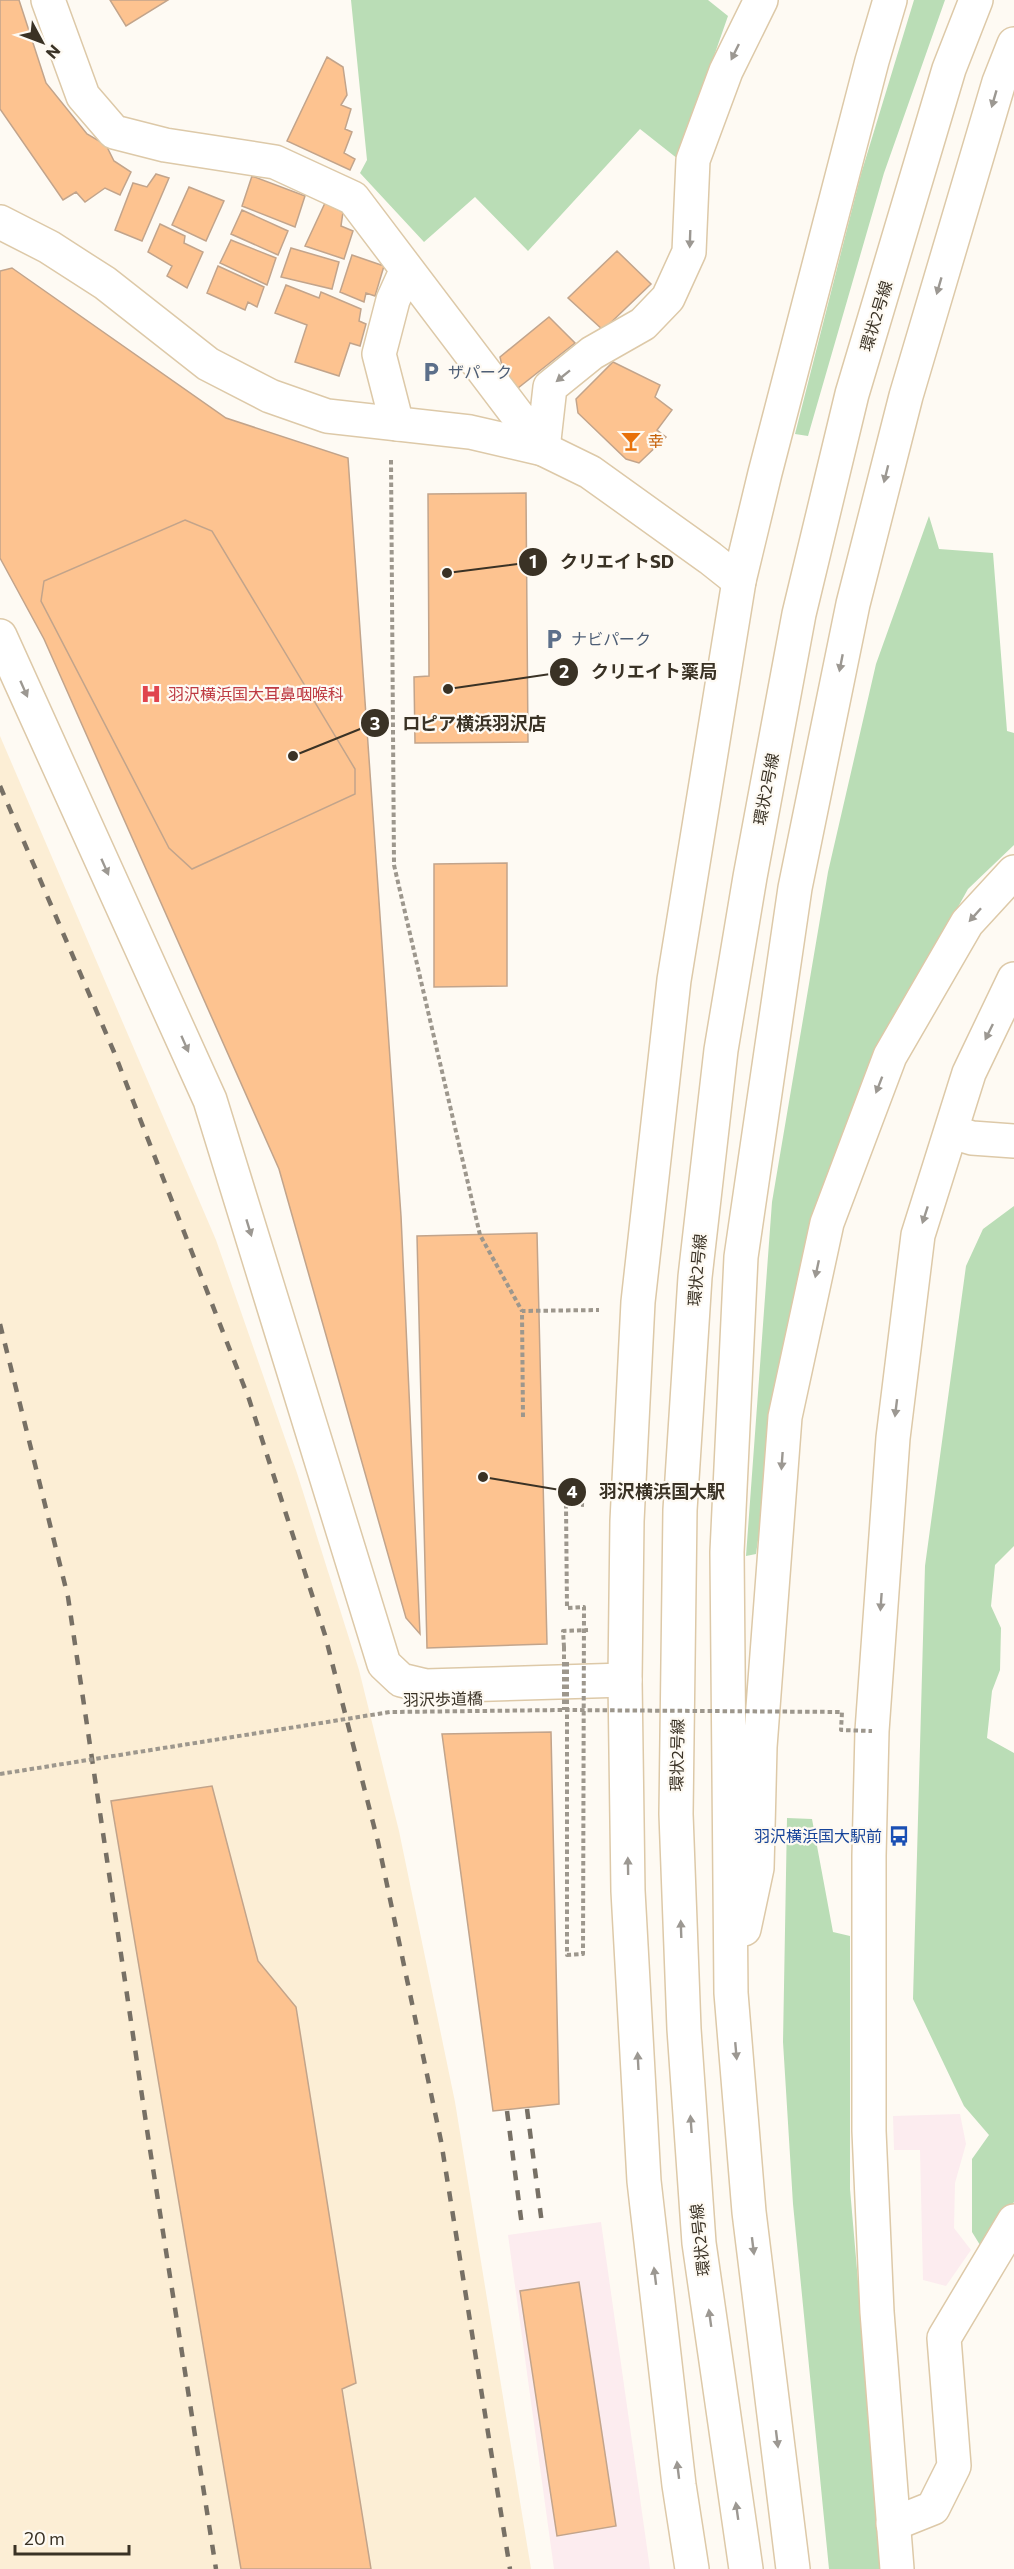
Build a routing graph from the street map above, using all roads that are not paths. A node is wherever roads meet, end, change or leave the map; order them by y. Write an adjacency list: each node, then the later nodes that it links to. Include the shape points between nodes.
1 (48, 0): 7 (main road, via 83,96 114,132 165,145 275,162 353,198)
2 (762, 0): 9 (main road, one-way to 9, via 726,71 693,160 689,252 668,298 643,324 592,353 550,387)
3 (890, 0): 10 (main road)
4 (976, 0): 21 (main road, 環状2号線, one-way to 4, via 699,2243 684,2029 676,1814 680,1510 695,1277 721,1050 799,614 852,394 949,69)
5 (1014, 44): 17 (main road, one-way to 17, via 999,82 909,384 853,604 795,888 741,1257 727,1552)
6 (0, 222): 8 (main road, via 73,261 236,380 270,396)
7 (406, 271): 8 (main road, via 393,300 379,354); 9 (main road)
8 (394, 438): 9 (main road, via 470,432)
9 (543, 448): 10 (main road, via 590,472)
10 (739, 581): 16 (main road, via 674,980 638,1302 627,1521)
11 (0, 636): 16 (main road, one-way to 16, via 210,1100 384,1664 401,1680 426,1686)
12 (1014, 872): 17 (main road, one-way to 17, via 968,923 890,1056 827,1223 785,1417 760,1747 757,1868)
13 (1014, 979): 14 (main road, one-way to 14, via 969,1073)
14 (951, 1132): 15 (main road); 19 (main road, one-way to 19, via 918,1235 893,1438 872,1731 869,2131 877,2312)
15 (1014, 1141)
16 (625, 1680): 20 (main road, one-way to 16, via 644,2181 628,1891)
17 (731, 1993): 22 (main road, one-way to 22, via 749,2212)
18 (1014, 2222): 19 (main road, via 944,2338 954,2466 933,2508)
19 (894, 2524): 23 (main road)
20 (692, 2569)
21 (746, 2569)
22 (793, 2569)
23 (897, 2569)

